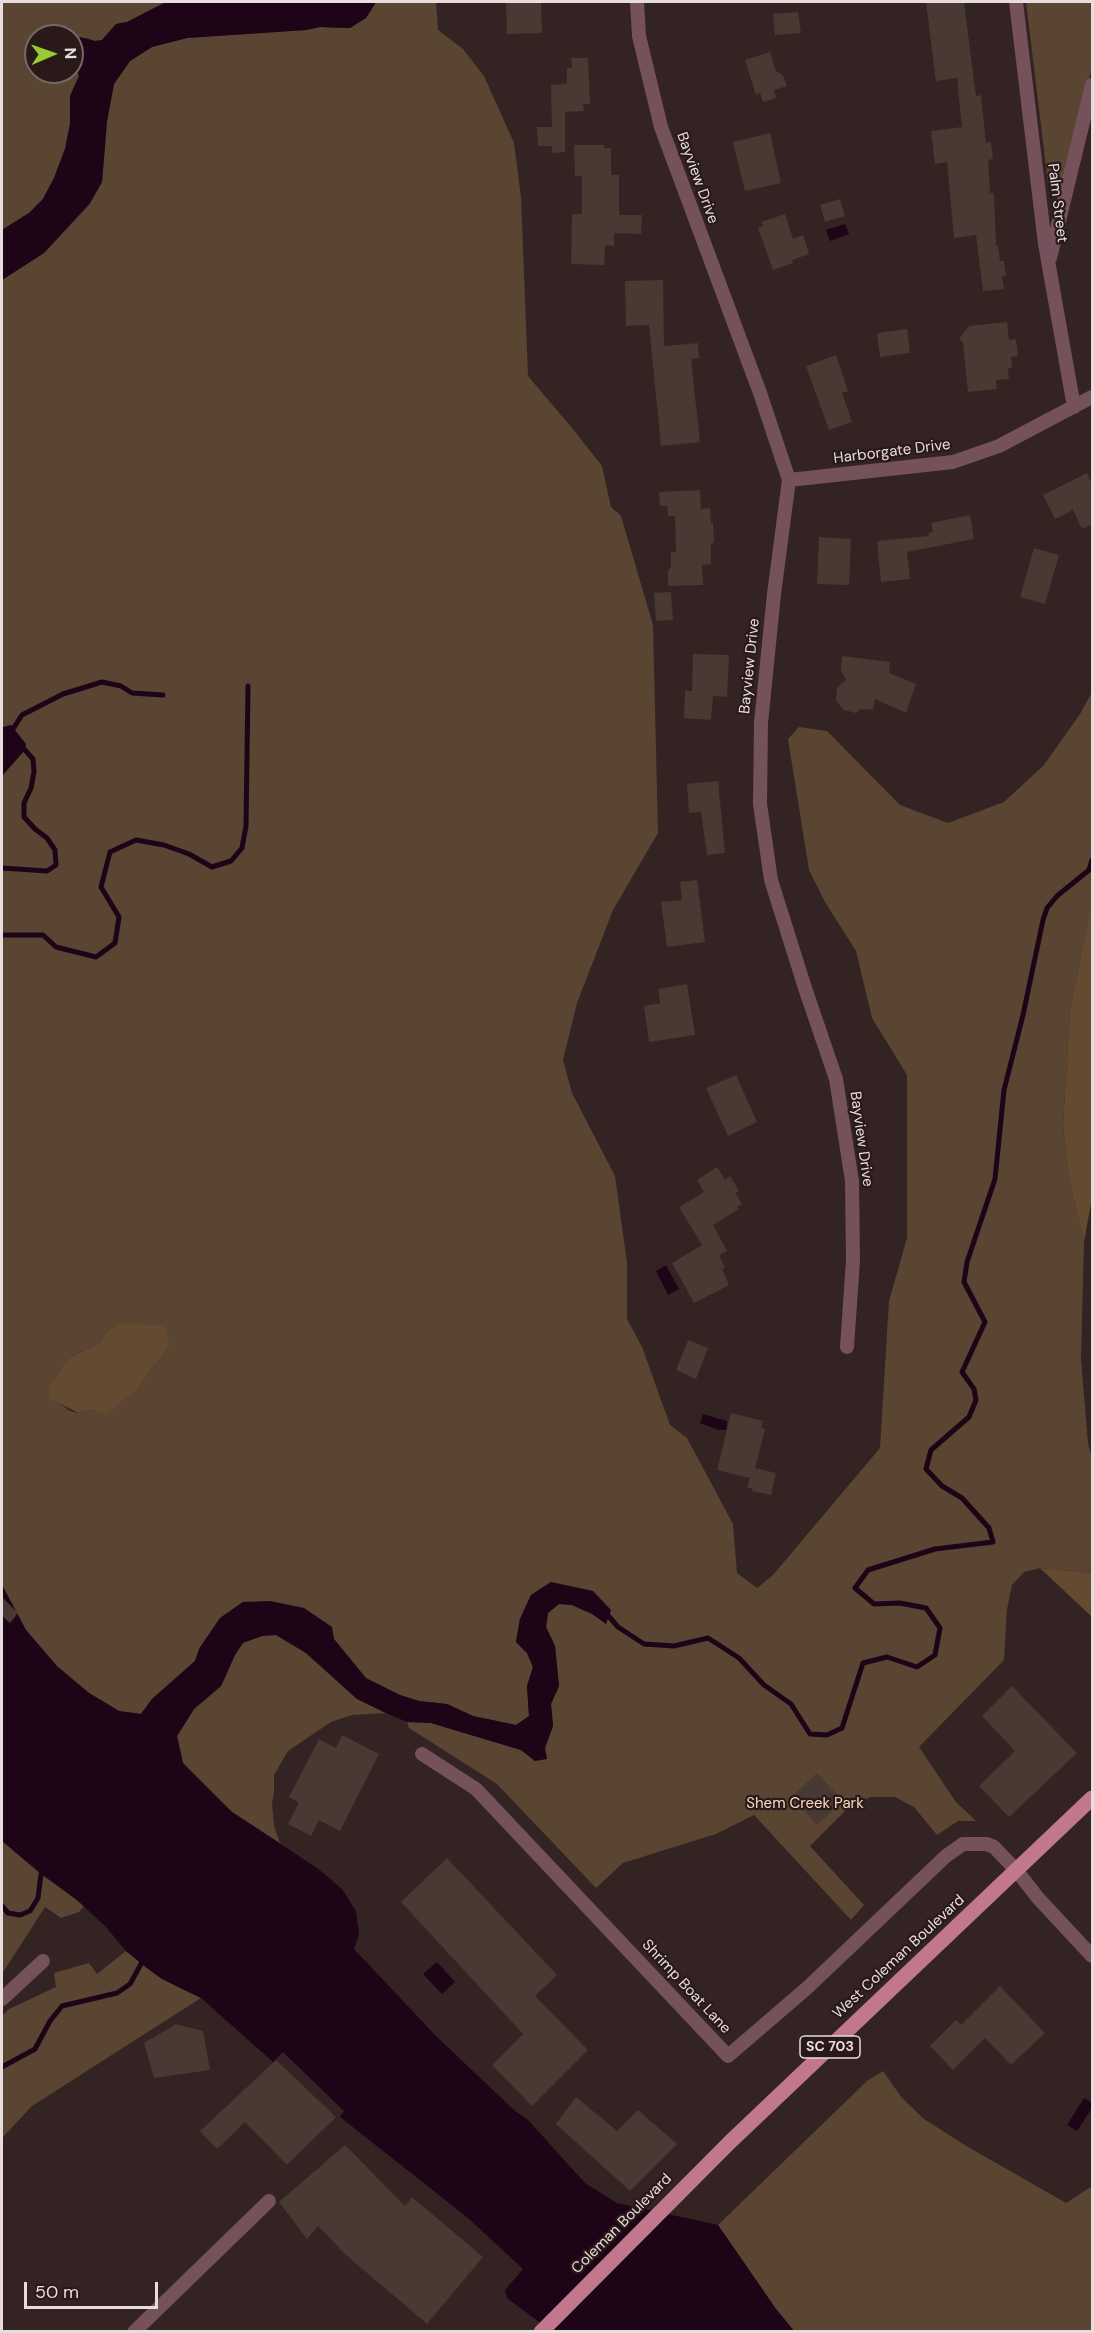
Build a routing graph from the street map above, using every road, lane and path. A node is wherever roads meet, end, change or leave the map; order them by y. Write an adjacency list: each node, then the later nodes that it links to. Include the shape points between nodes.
1 (637, 2): 7 (street, Bayview Drive, via 639,36 661,127)
2 (1016, 2): 4 (street, Palm Street)
3 (1092, 85): 4 (street)
4 (1048, 263): 6 (street, Palm Street)
5 (1092, 397): 6 (street, Harborgate Drive)
6 (1074, 407): 7 (street, Harborgate Drive, via 999,446 953,462)
7 (789, 480): 8 (street, Bayview Drive, via 761,723 760,804 771,880 836,1079 852,1181 853,1260)
8 (847, 1347)
9 (422, 1754): 11 (street, Shrimp Boat Lane, via 476,1789 728,2056 963,1844 994,1847)
10 (1092, 1798): 11 (main road, West Coleman Boulevard / SC 703)
11 (1017, 1871): 12 (street); 15 (main road, West Coleman Boulevard / SC 703)
12 (1092, 1956)
13 (43, 1961): 14 (street)
14 (2, 1999)
15 (730, 2142): 18 (main road, Coleman Boulevard / SC 703)
16 (269, 2201): 17 (street)
17 (134, 2331)
18 (540, 2331)

